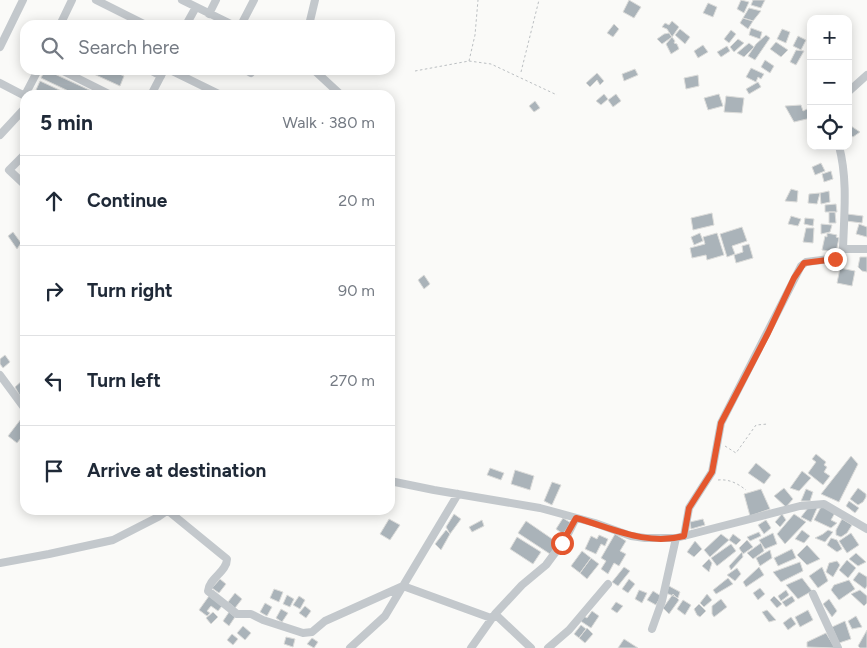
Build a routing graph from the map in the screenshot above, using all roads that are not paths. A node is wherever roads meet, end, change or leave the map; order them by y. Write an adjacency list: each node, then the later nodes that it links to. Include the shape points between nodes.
1 (23, 0): 16 (street)
2 (72, 0): 10 (street)
3 (96, 0): 11 (street)
4 (182, 0): 8 (street)
5 (216, 0): 9 (street)
6 (254, 0): 14 (street)
7 (315, 0): 15 (street)
8 (196, 7): 9 (street); 12 (street)
9 (210, 14): 13 (street)
10 (62, 20)
11 (136, 20)
12 (189, 20)
13 (222, 20)
14 (244, 20)
15 (310, 20)
16 (0, 47)
17 (35, 75): 25 (street)
18 (70, 75): 26 (street)
19 (161, 75): 27 (street)
20 (180, 75): 28 (street)
21 (319, 75): 29 (street)
22 (867, 75): 24 (street)
23 (0, 84): 30 (street)
24 (852, 88)
25 (28, 90)
26 (101, 90)
27 (154, 90)
28 (211, 90)
29 (336, 90)
30 (20, 93)
31 (20, 113): 32 (street)
32 (0, 135)
33 (840, 150): 37 (street, via 845,182)
34 (20, 159): 35 (street, via 9,170)
35 (20, 180)
36 (867, 248): 37 (street)
37 (843, 249): 46 (street, via 837,258 806,262 794,278 721,423 714,466 689,508)
38 (0, 375): 39 (street)
39 (20, 402)
40 (395, 482): 41 (street)
41 (458, 494): 44 (street, via 540,508); 49 (street)
42 (161, 515): 47 (street, via 113,540)
43 (174, 515): 49 (street, via 227,559 208,591 239,614 251,614 309,633 325,621)
44 (576, 518): 46 (street, via 631,536 664,540); 51 (street, via 544,568 520,587)
45 (867, 529): 46 (street, via 824,504 800,506)
46 (680, 537): 52 (street)
47 (0, 563)
48 (608, 584): 56 (street, via 569,630)
49 (403, 586): 51 (street); 53 (street, via 385,616)
50 (813, 594): 57 (street)
51 (493, 616): 54 (street); 55 (street)
52 (652, 629)
53 (350, 648)
54 (470, 648)
55 (531, 648)
56 (548, 648)
57 (838, 648)

